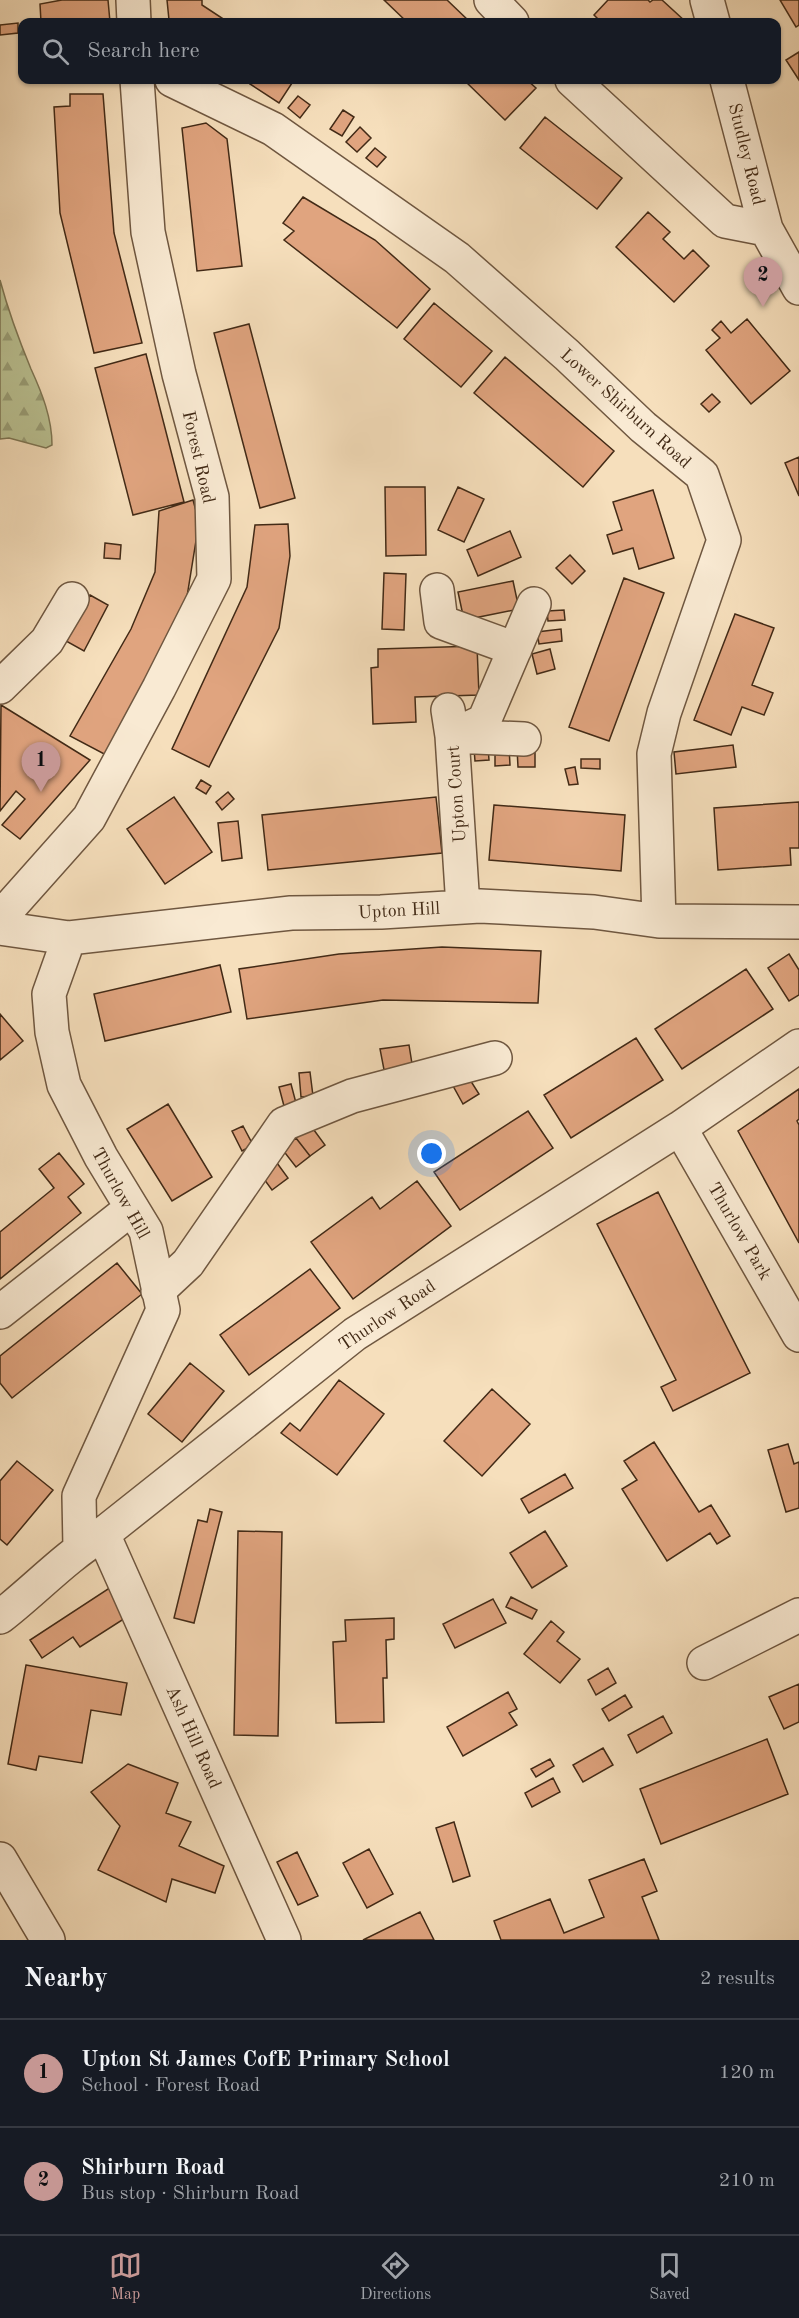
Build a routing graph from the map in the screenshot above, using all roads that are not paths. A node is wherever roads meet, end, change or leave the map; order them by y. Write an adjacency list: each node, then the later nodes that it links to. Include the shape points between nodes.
1 (133, 0): 4 (street)
2 (491, 0): 5 (street)
3 (707, 0): 6 (street)
4 (134, 18)
5 (508, 18)
6 (711, 18)
7 (137, 84): 21 (street, Forest Road, via 148,232 179,374 212,497 214,579 89,818)
8 (180, 84): 22 (street, Lower Shirburn Road, via 273,129 457,258 702,476 724,540 664,713 654,754)
9 (576, 84): 11 (street, via 726,221)
10 (728, 84): 11 (street, Studley Road)
11 (766, 230): 12 (street, Studley Road)
12 (799, 288)
13 (437, 590): 16 (street, via 441,622)
14 (72, 599): 17 (street, via 47,641)
15 (534, 604): 16 (street, Upton Court)
16 (515, 649): 18 (street, Upton Court, via 484,721)
17 (0, 687)
18 (450, 723): 19 (street); 20 (street, Upton Court)
19 (524, 739)
20 (463, 907): 22 (street, Upton Hill, via 594,912); 25 (street, Upton Hill, via 291,913)
21 (0, 918)
22 (659, 921): 23 (street, Upton Hill)
23 (799, 922)
24 (0, 928): 25 (street, Upton Hill)
25 (69, 938): 29 (street, Thurlow Hill, via 49,994 52,1032 64,1085)
26 (799, 1046): 28 (street, Thurlow Road)
27 (495, 1058): 30 (street, via 352,1095 284,1124 188,1263)
28 (680, 1128): 32 (street, Thurlow Park); 33 (street, Thurlow Road, via 355,1334)
29 (132, 1208): 30 (street, Thurlow Hill, via 146,1231); 31 (street)
30 (158, 1291): 33 (street, Thurlow Hill, via 163,1310 79,1496)
31 (0, 1312)
32 (799, 1335)
33 (91, 1541): 35 (street, Thurlow Road); 39 (street, Ash Hill Road)
34 (799, 1615): 36 (street)
35 (0, 1617)
36 (704, 1663)
37 (0, 1859): 38 (street)
38 (48, 1940)
39 (284, 1940)

